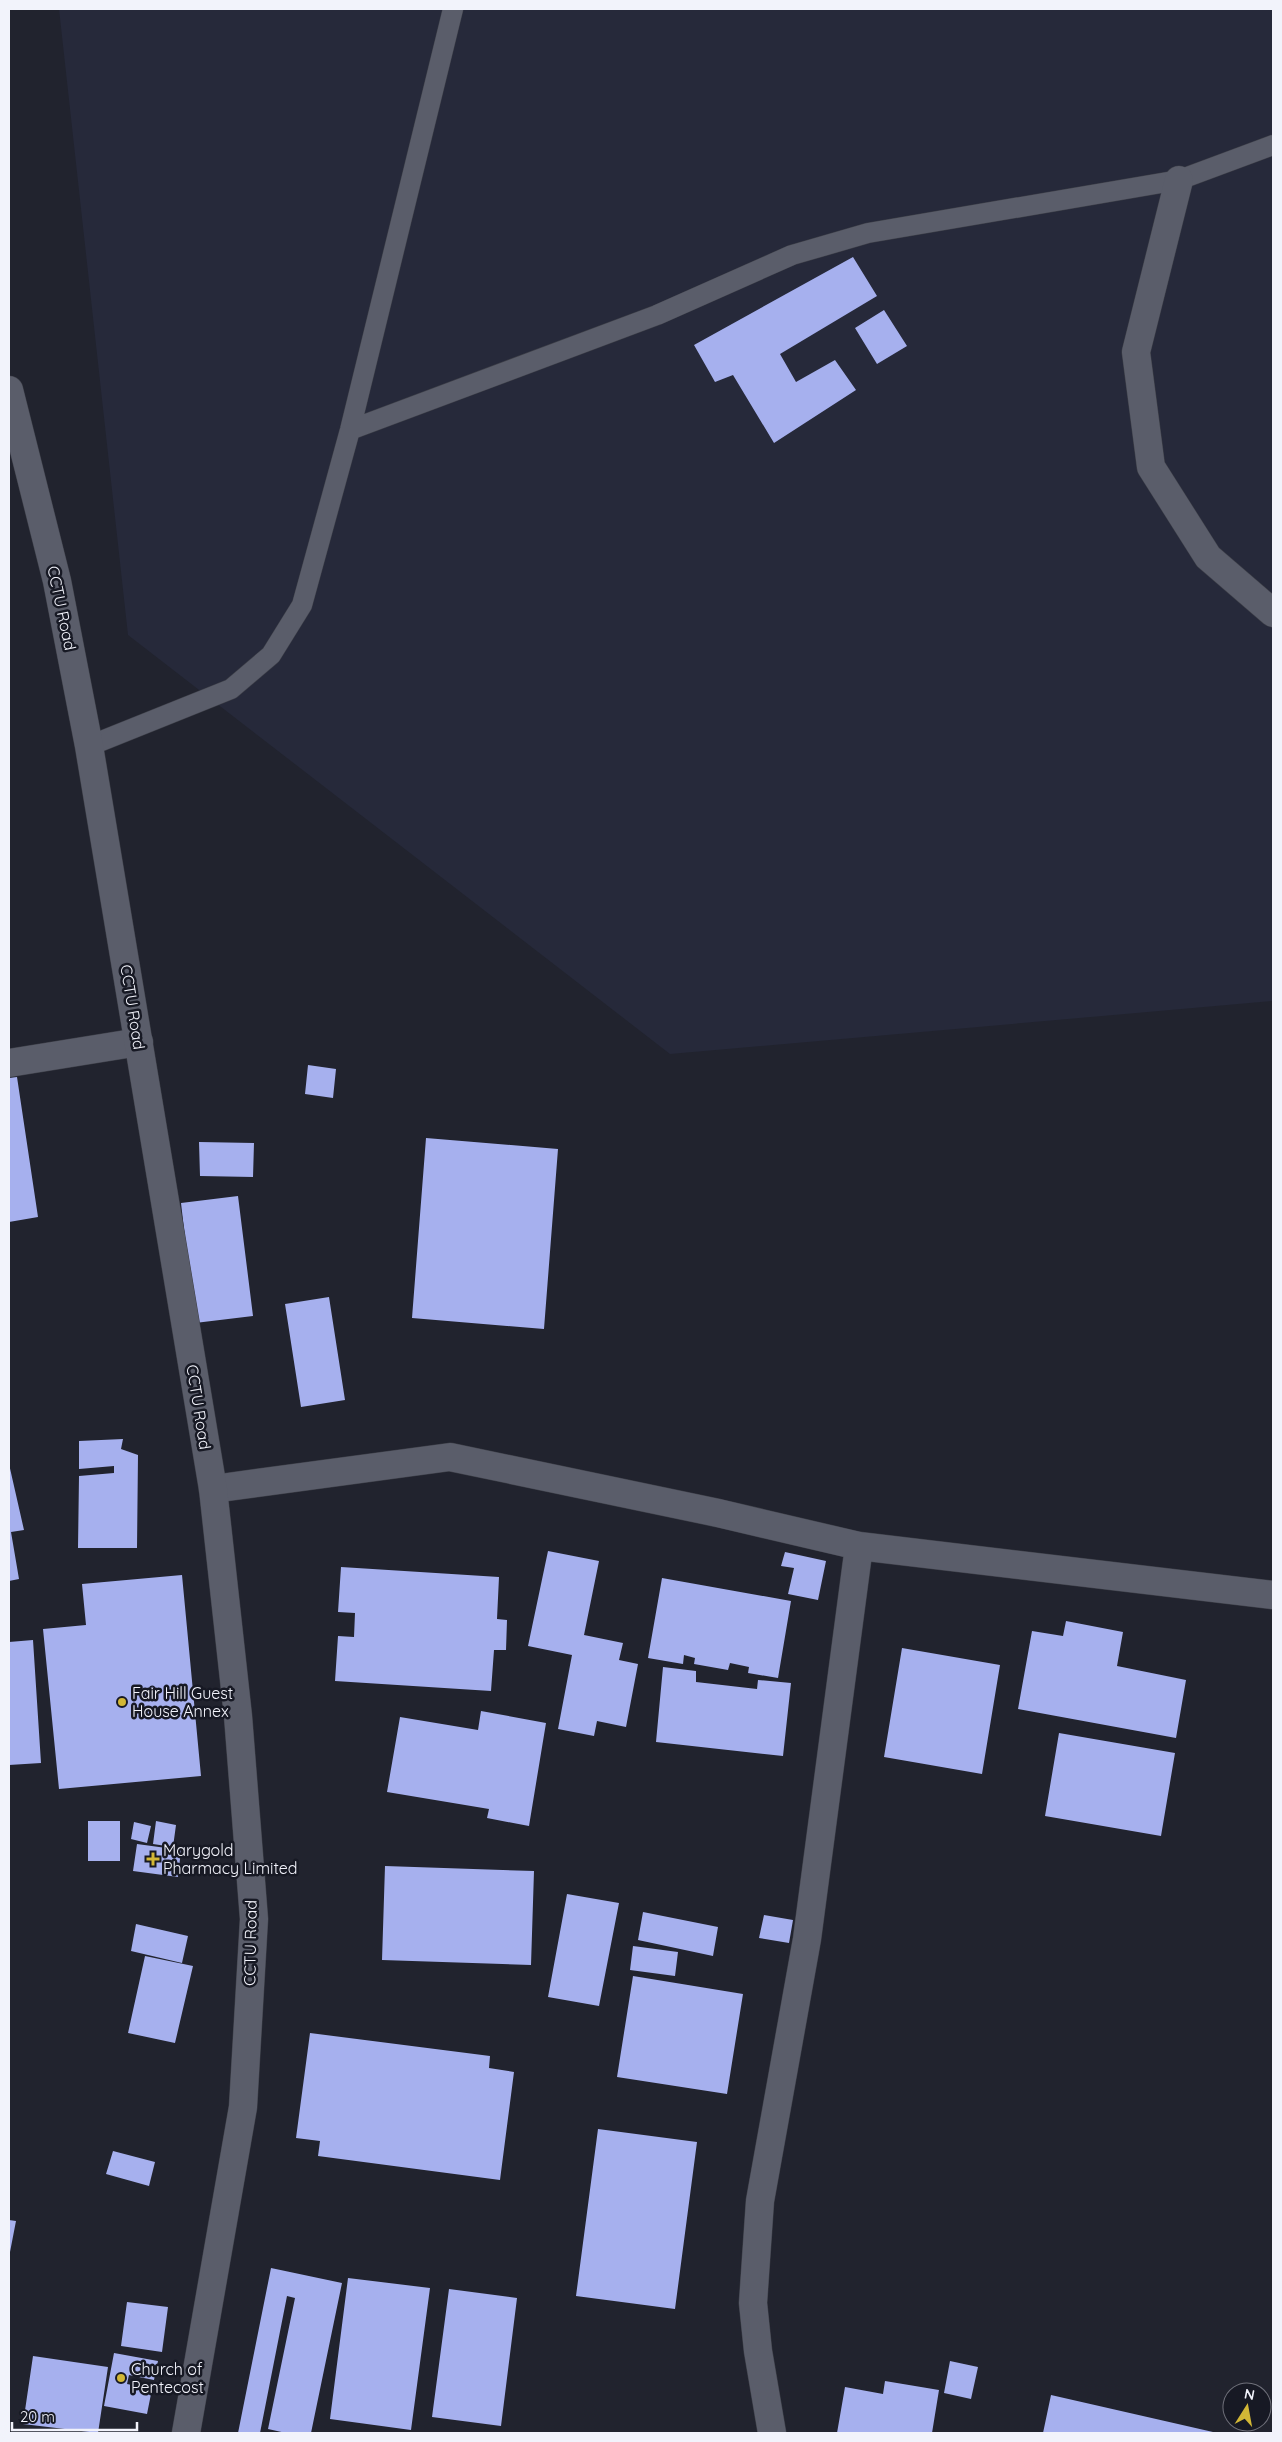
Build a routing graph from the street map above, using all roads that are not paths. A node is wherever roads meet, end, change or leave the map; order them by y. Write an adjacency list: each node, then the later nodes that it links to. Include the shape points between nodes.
1 (453, 9): 5 (lane)
2 (1273, 145): 3 (lane)
3 (1179, 180): 5 (lane, via 868,233 792,255 657,315); 6 (street, via 1136,352 1151,467 1208,557)
4 (9, 390): 7 (street, CCTU Road, via 58,581)
5 (350, 430): 7 (lane, via 302,605 271,655 231,688)
6 (1273, 613)
7 (89, 746): 8 (street, CCTU Road)
8 (139, 1042): 9 (street); 10 (street, CCTU Road)
9 (9, 1063)
10 (213, 1489): 11 (street, via 450,1457); 13 (street, CCTU Road, via 238,1716 254,1919 243,2107)
11 (860, 1546): 12 (street); 14 (street, via 807,1939 760,2201 754,2303 758,2351)
12 (1273, 1595)
13 (186, 2433)
14 (772, 2433)

